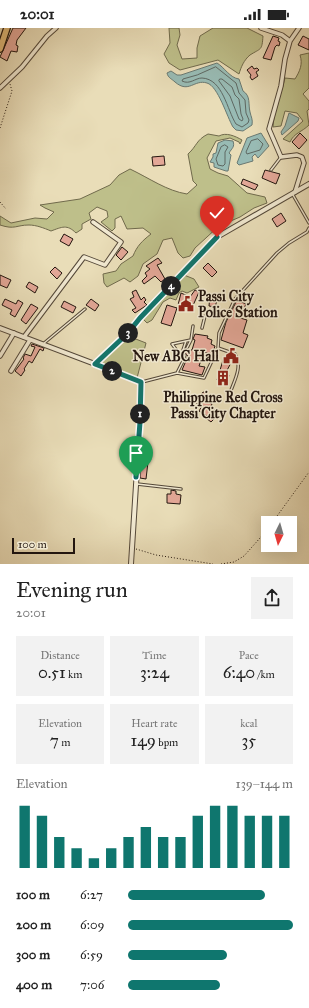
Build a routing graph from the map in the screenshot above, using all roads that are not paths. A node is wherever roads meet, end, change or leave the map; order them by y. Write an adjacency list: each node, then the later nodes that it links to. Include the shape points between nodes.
1 (7, 28): 6 (highway)
2 (56, 28): 7 (street)
3 (261, 28): 5 (street)
4 (299, 28): 5 (street)
5 (290, 40): 8 (street, via 269,129)
6 (0, 49)
7 (0, 88)
8 (281, 157): 9 (lane); 11 (street, via 302,157 304,163)
9 (271, 170)
10 (309, 184): 11 (street)
11 (294, 193): 13 (lane); 32 (street, via 217,237 128,333)
12 (93, 222): 21 (street, via 121,242 105,265 84,257)
13 (309, 223)
14 (309, 228): 27 (lane, via 277,253 235,299 219,333)
15 (85, 309): 25 (lane)
16 (205, 316): 19 (lane)
17 (193, 326): 23 (lane)
18 (0, 328): 20 (street)
19 (202, 328)
20 (14, 333): 21 (street); 29 (street)
21 (24, 337): 22 (street)
22 (30, 340): 25 (street); 33 (street)
23 (191, 340): 24 (lane); 26 (lane)
24 (186, 341): 30 (lane); 30 (lane, via 172,344)
25 (43, 344): 32 (street)
26 (187, 348)
27 (218, 348): 34 (lane, via 204,378); 36 (lane, via 235,354 238,360 239,367)
28 (185, 355): 31 (lane)
29 (0, 356)
30 (181, 356): 31 (lane)
31 (183, 361): 34 (lane)
32 (95, 364): 35 (street)
33 (11, 371)
34 (177, 373): 35 (lane)
35 (141, 382): 37 (street)
36 (230, 393)
37 (136, 484): 38 (lane); 39 (street)
38 (181, 489)
39 (131, 564)

